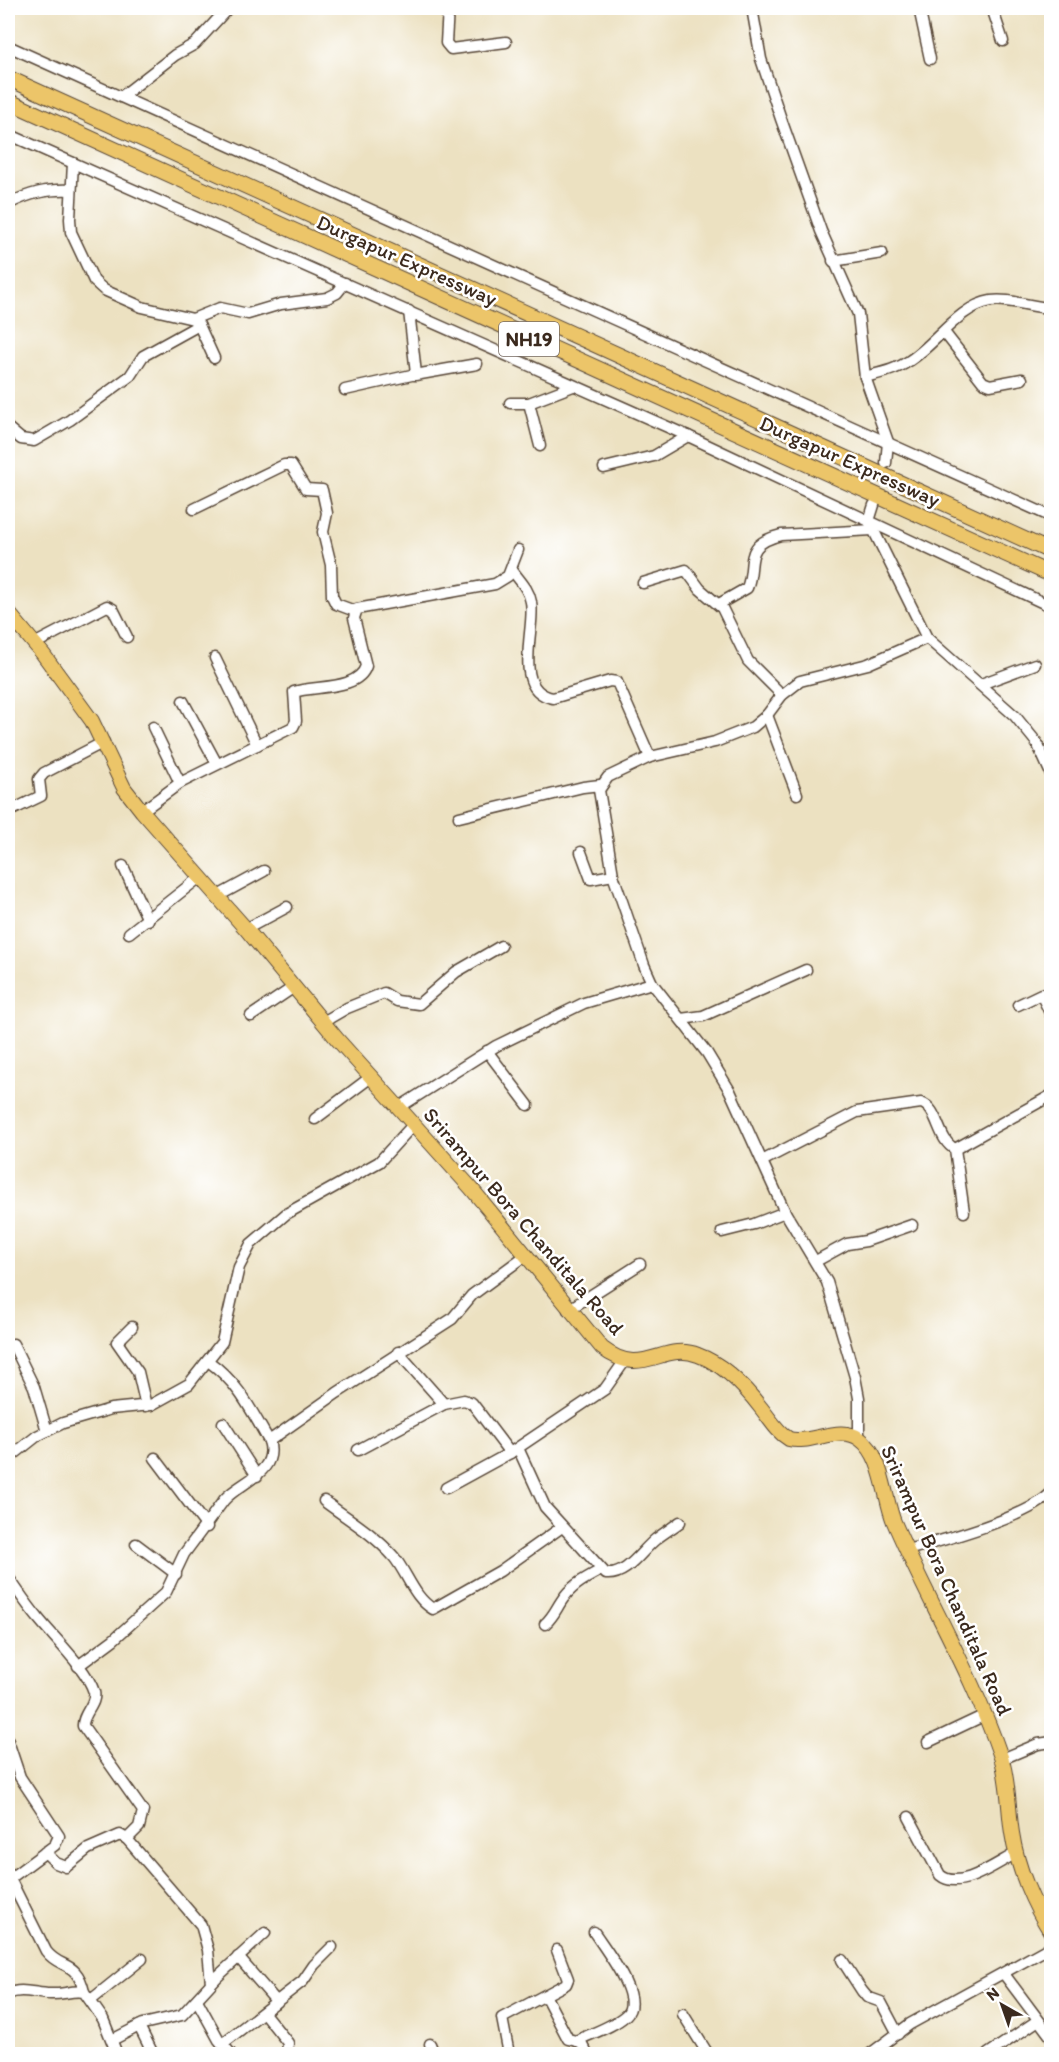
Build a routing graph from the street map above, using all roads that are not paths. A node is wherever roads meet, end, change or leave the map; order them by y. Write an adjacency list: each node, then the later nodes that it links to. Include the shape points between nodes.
1 (228, 8): 11 (street, via 195,44)
2 (448, 8): 7 (street, via 449,48)
3 (752, 8): 18 (street, via 767,79)
4 (919, 8): 9 (street)
5 (992, 8): 6 (street)
6 (1003, 41)
7 (506, 42)
8 (8, 46): 11 (street)
9 (930, 59)
10 (8, 78): 44 (highway, Durgapur Expressway / NH19)
11 (121, 97): 35 (street)
12 (8, 103): 46 (highway, Durgapur Expressway / NH19)
13 (9, 136): 14 (street)
14 (73, 163): 15 (street); 19 (street)
15 (71, 190): 16 (street, via 49,189); 22 (street, via 71,232 99,286 142,307)
16 (8, 204)
17 (882, 253): 18 (street)
18 (833, 261): 27 (street, via 858,314)
19 (345, 283): 21 (street); 22 (street, via 327,298 281,304 248,314 220,308)
20 (1052, 308): 23 (street, via 990,301 970,310)
21 (409, 311): 26 (street); 29 (street)
22 (196, 322): 24 (street); 33 (street, via 143,356 130,376 34,441 21,439)
23 (944, 332): 27 (street, via 911,360); 28 (street, via 983,382)
24 (214, 358)
25 (477, 364): 26 (street)
26 (415, 375): 30 (street)
27 (865, 377): 35 (street)
28 (1022, 379)
29 (573, 386): 32 (street); 34 (street)
30 (345, 390)
31 (510, 403): 32 (street)
32 (529, 403): 36 (street)
33 (8, 428)
34 (688, 436): 38 (street, via 654,456); 42 (street)
35 (888, 442): 37 (street); 41 (street)
36 (540, 446)
37 (886, 463)
38 (604, 468)
39 (874, 505): 42 (street)
40 (194, 509): 50 (street, via 291,465 306,489 322,490 332,596 336,604)
41 (1052, 517)
42 (871, 525): 48 (street, via 768,539 758,546 751,560 747,588); 49 (street); 53 (street)
43 (518, 550): 45 (street)
44 (1052, 552)
45 (512, 570): 50 (street, via 495,584 364,606); 64 (street, via 531,598 527,665 537,687 553,698 617,682)
46 (1052, 575)
47 (643, 582): 48 (street, via 686,570 700,589)
48 (719, 604): 58 (street, via 747,662)
49 (1052, 607)
50 (355, 611): 63 (street, via 365,669 340,684 294,692 295,724)
51 (8, 612): 54 (main road, Srirampur Bora Chanditala Road)
52 (127, 637): 54 (street, via 107,606)
53 (927, 638): 57 (street); 58 (street, via 868,664 800,681)
54 (34, 644): 62 (main road, Srirampur Bora Chanditala Road)
55 (215, 658): 63 (street)
56 (1035, 664): 57 (street)
57 (981, 684): 66 (street, via 1029,731)
58 (782, 695): 60 (street)
59 (183, 701): 65 (street)
60 (767, 715): 64 (street, via 753,727 724,739); 69 (street)
61 (153, 727): 67 (street)
62 (104, 742): 70 (street, via 44,772 39,779 40,796); 71 (main road, Srirampur Bora Chanditala Road, via 124,788)
63 (257, 745): 65 (street)
64 (650, 757): 68 (street, via 608,777)
65 (217, 764): 67 (street)
66 (1052, 776)
67 (180, 783): 71 (street)
68 (600, 785): 72 (street); 76 (street)
69 (797, 794)
70 (12, 810)
71 (142, 811): 77 (main road, Srirampur Bora Chanditala Road)
72 (459, 817)
73 (581, 852): 76 (street, via 591,879)
74 (123, 866): 80 (street)
75 (264, 871): 78 (street)
76 (613, 875): 85 (street)
77 (201, 877): 78 (main road, Srirampur Bora Chanditala Road); 80 (street)
78 (218, 896): 81 (main road, Srirampur Bora Chanditala Road)
79 (287, 907): 81 (street)
80 (148, 920): 82 (street)
81 (246, 929): 86 (main road, Srirampur Bora Chanditala Road)
82 (129, 933)
83 (501, 946): 91 (street, via 456,972 418,1004 397,1001 384,993)
84 (806, 970): 90 (street, via 703,1016)
85 (652, 983): 90 (street); 92 (street, via 584,1003)
86 (294, 987): 88 (street); 91 (main road, Srirampur Bora Chanditala Road)
87 (1018, 1005): 89 (street, via 1041,994)
88 (250, 1016)
89 (1052, 1017)
90 (681, 1019): 100 (street, via 730,1091)
91 (323, 1022): 93 (main road, Srirampur Bora Chanditala Road)
92 (487, 1051): 95 (street); 96 (street)
93 (371, 1077): 96 (main road, Srirampur Bora Chanditala Road); 97 (street)
94 (1052, 1095): 99 (street)
95 (528, 1105)
96 (398, 1108): 98 (main road, Srirampur Bora Chanditala Road)
97 (315, 1119)
98 (413, 1125): 105 (main road, Srirampur Bora Chanditala Road, via 471,1188); 112 (street, via 379,1162 286,1214 251,1244 238,1267 222,1342)
99 (955, 1149): 100 (street, via 943,1137 929,1108 921,1103 857,1112); 102 (street)
100 (762, 1161): 101 (street)
101 (785, 1212): 104 (street); 106 (street)
102 (964, 1212)
103 (912, 1225): 106 (street, via 847,1244)
104 (722, 1232)
105 (525, 1256): 108 (main road, Srirampur Bora Chanditala Road); 111 (street, via 472,1294 452,1319)
106 (816, 1261): 118 (street, via 830,1293 855,1377)
107 (640, 1264): 108 (street)
108 (568, 1310): 113 (main road, Srirampur Bora Chanditala Road, via 602,1348)
109 (132, 1327): 115 (street, via 117,1341 138,1372)
110 (13, 1344): 117 (street, via 34,1387)
111 (398, 1352): 114 (street); 119 (street)
112 (208, 1361): 115 (street, via 189,1384); 119 (street, via 235,1383)
113 (624, 1362): 118 (main road, Srirampur Bora Chanditala Road, via 687,1352 698,1354 734,1378 789,1439 801,1441 840,1434); 121 (street, via 605,1389)
114 (444, 1404): 120 (street); 121 (street, via 469,1401)
115 (146, 1406): 117 (street, via 111,1409)
116 (223, 1424): 124 (street)
117 (47, 1431): 123 (street)
118 (859, 1438): 133 (main road, Srirampur Bora Chanditala Road, via 875,1461)
119 (269, 1442): 124 (street, via 269,1458)
120 (358, 1450)
121 (514, 1450): 125 (street); 131 (street, via 545,1507)
122 (155, 1458): 130 (street)
123 (8, 1460)
124 (257, 1476): 130 (street, via 229,1493)
125 (446, 1488)
126 (1048, 1495): 128 (street); 133 (street, via 1027,1510)
127 (324, 1501): 131 (street, via 364,1528 388,1551 433,1609 501,1571)
128 (1052, 1509)
129 (680, 1522): 134 (street, via 620,1571 610,1574)
130 (207, 1527): 135 (street, via 184,1554)
131 (562, 1527): 134 (street)
132 (136, 1544): 135 (street)
133 (907, 1550): 139 (main road, Srirampur Bora Chanditala Road, via 968,1675)
134 (601, 1570): 137 (street, via 574,1587)
135 (176, 1574): 138 (street, via 155,1604)
136 (8, 1577): 138 (street)
137 (545, 1624)
138 (78, 1666): 145 (street, via 95,1694 83,1726 143,1811 139,1827)
139 (983, 1716): 141 (street); 143 (main road, Srirampur Bora Chanditala Road)
140 (8, 1741): 146 (street, via 20,1777 59,1836 59,1841)
141 (928, 1742)
142 (1052, 1742): 143 (street)
143 (1002, 1759): 147 (main road, Srirampur Bora Chanditala Road)
144 (909, 1817): 147 (street, via 945,1879 958,1881)
145 (127, 1839): 146 (street, via 114,1837 88,1849 66,1867); 159 (street, via 201,1925)
146 (45, 1852): 148 (street)
147 (1017, 1853): 151 (main road, Srirampur Bora Chanditala Road, via 1040,1915)
148 (9, 1880): 161 (street, via 46,1951 70,1967)
149 (594, 1932): 172 (street, via 632,1994 631,2006 623,2017)
150 (265, 1933): 155 (street)
151 (1052, 1934)
152 (1052, 1946): 158 (street)
153 (332, 1947): 164 (street, via 303,1981)
154 (557, 1950): 162 (street, via 568,1979 562,1988)
155 (238, 1957): 159 (street); 164 (street)
156 (142, 1959): 161 (street)
157 (842, 1960): 169 (street, via 867,1997 881,2002)
158 (1004, 1974): 167 (street); 169 (street)
159 (211, 1983): 163 (street)
160 (8, 1994): 161 (street, via 74,1990)
161 (88, 1996): 171 (street)
162 (546, 1997): 172 (street, via 565,2034); 179 (street, via 502,2018)
163 (197, 2000): 168 (street, via 182,2015); 173 (street)
164 (277, 2002): 165 (street)
165 (264, 2013): 173 (street); 178 (street, via 288,2043)
166 (683, 2014): 181 (street)
167 (1037, 2021): 170 (street); 182 (street)
168 (139, 2026): 171 (street); 176 (street)
169 (898, 2034): 174 (street)
170 (1052, 2038)
171 (112, 2040): 175 (street)
172 (576, 2041): 180 (street)
173 (222, 2044): 177 (street)
174 (875, 2053)
175 (117, 2055)
176 (153, 2055)
177 (231, 2055)
178 (287, 2055)
179 (509, 2055)
180 (587, 2055)
181 (708, 2055)
182 (988, 2055)

